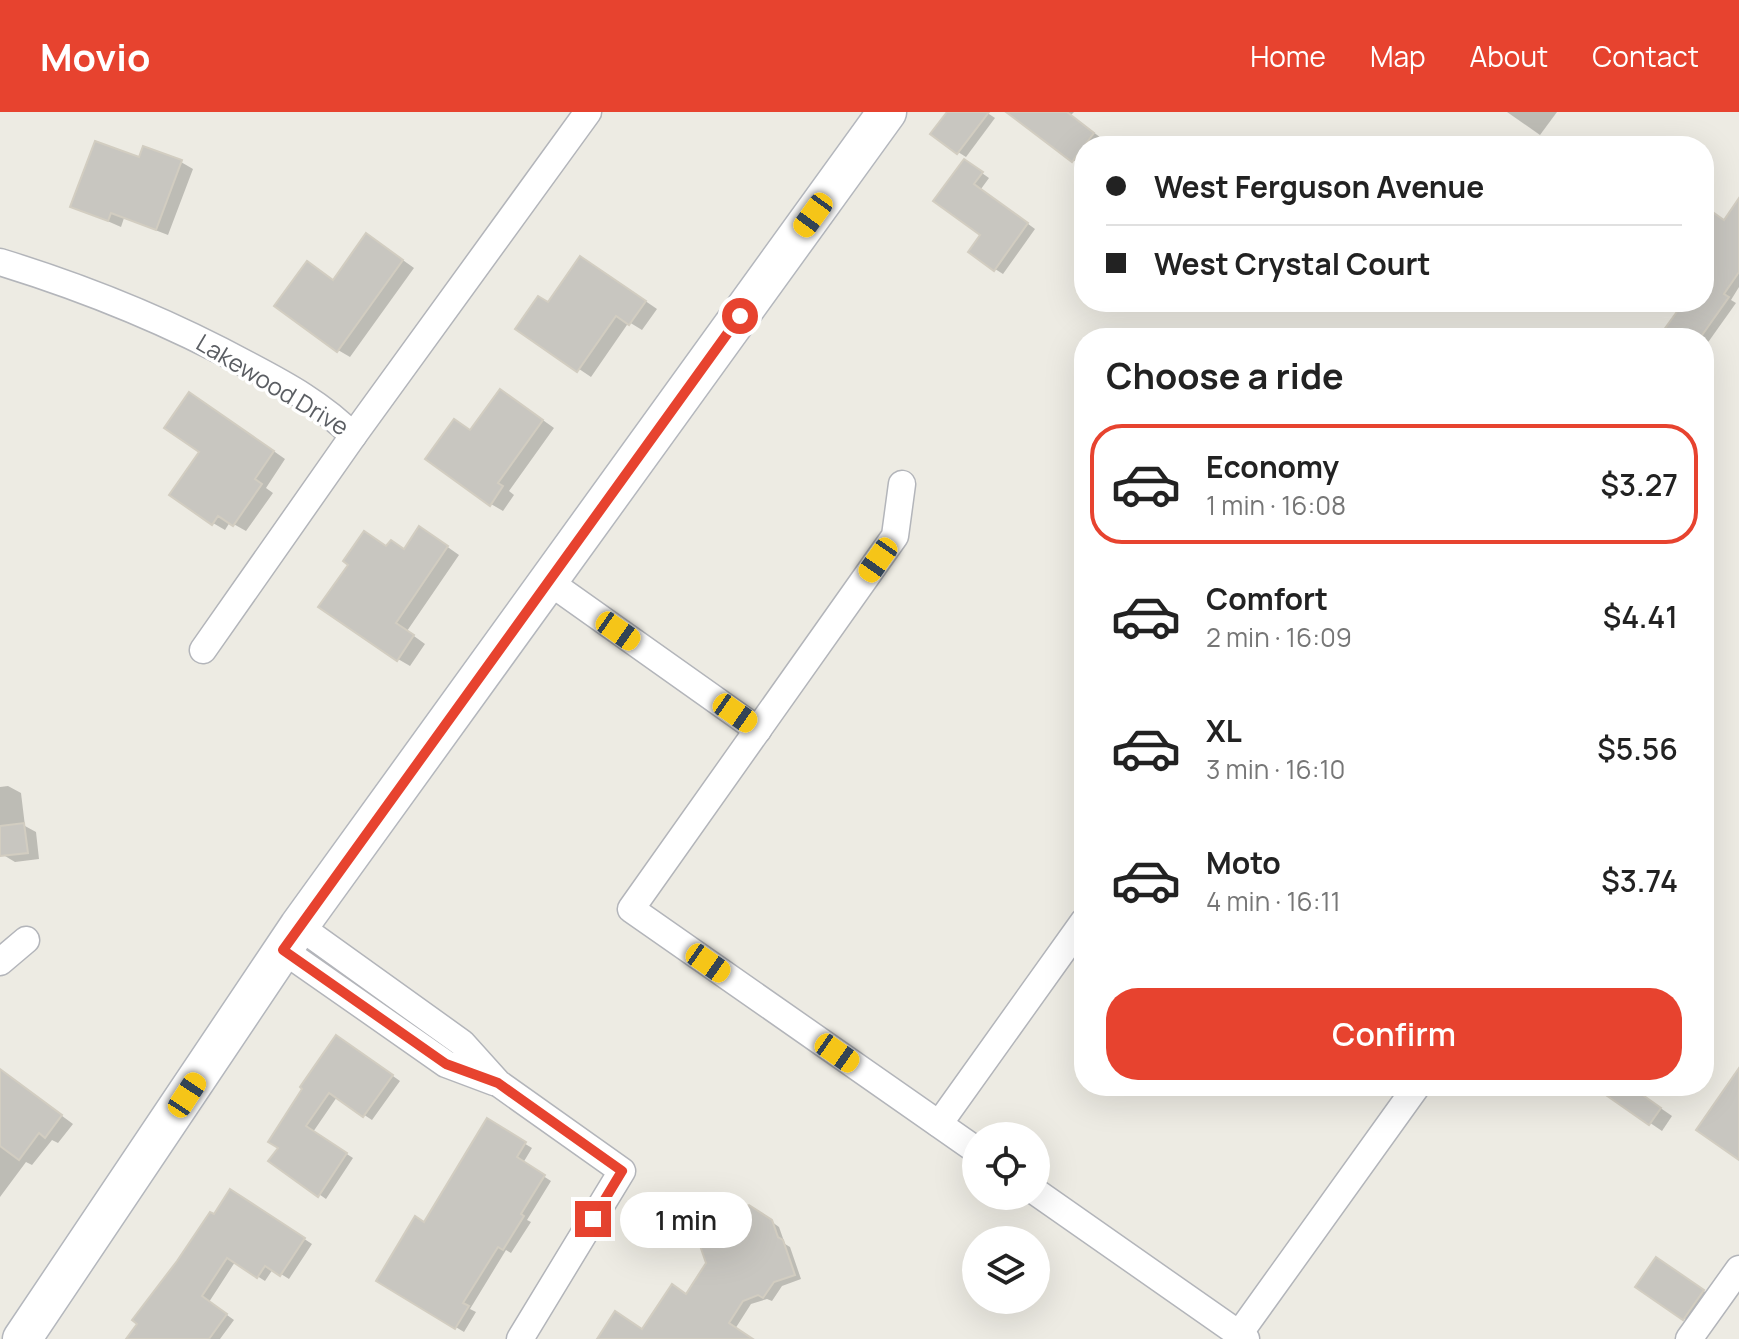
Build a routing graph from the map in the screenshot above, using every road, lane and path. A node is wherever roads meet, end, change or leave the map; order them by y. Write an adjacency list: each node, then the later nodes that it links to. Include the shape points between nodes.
1 (588, 112): 4 (street, Lakewood Drive)
2 (887, 112): 6 (street)
3 (0, 262): 4 (street, Lakewood Drive, via 124,304 203,340 332,414)
4 (353, 436): 7 (street)
5 (902, 484): 8 (street, via 895,536)
6 (548, 581): 8 (street); 10 (street)
7 (203, 650)
8 (758, 730): 14 (street, via 631,909)
9 (1074, 935): 14 (street)
10 (291, 938): 19 (street); 20 (street, via 462,1043 498,1083 622,1171)
11 (26, 940): 12 (street)
12 (0, 962)
13 (1410, 1096): 18 (street)
14 (939, 1124): 15 (street)
15 (962, 1140)
16 (1050, 1202): 18 (street)
17 (1739, 1269): 21 (street)
18 (1242, 1336)
19 (22, 1339)
20 (520, 1339)
21 (1689, 1339)

